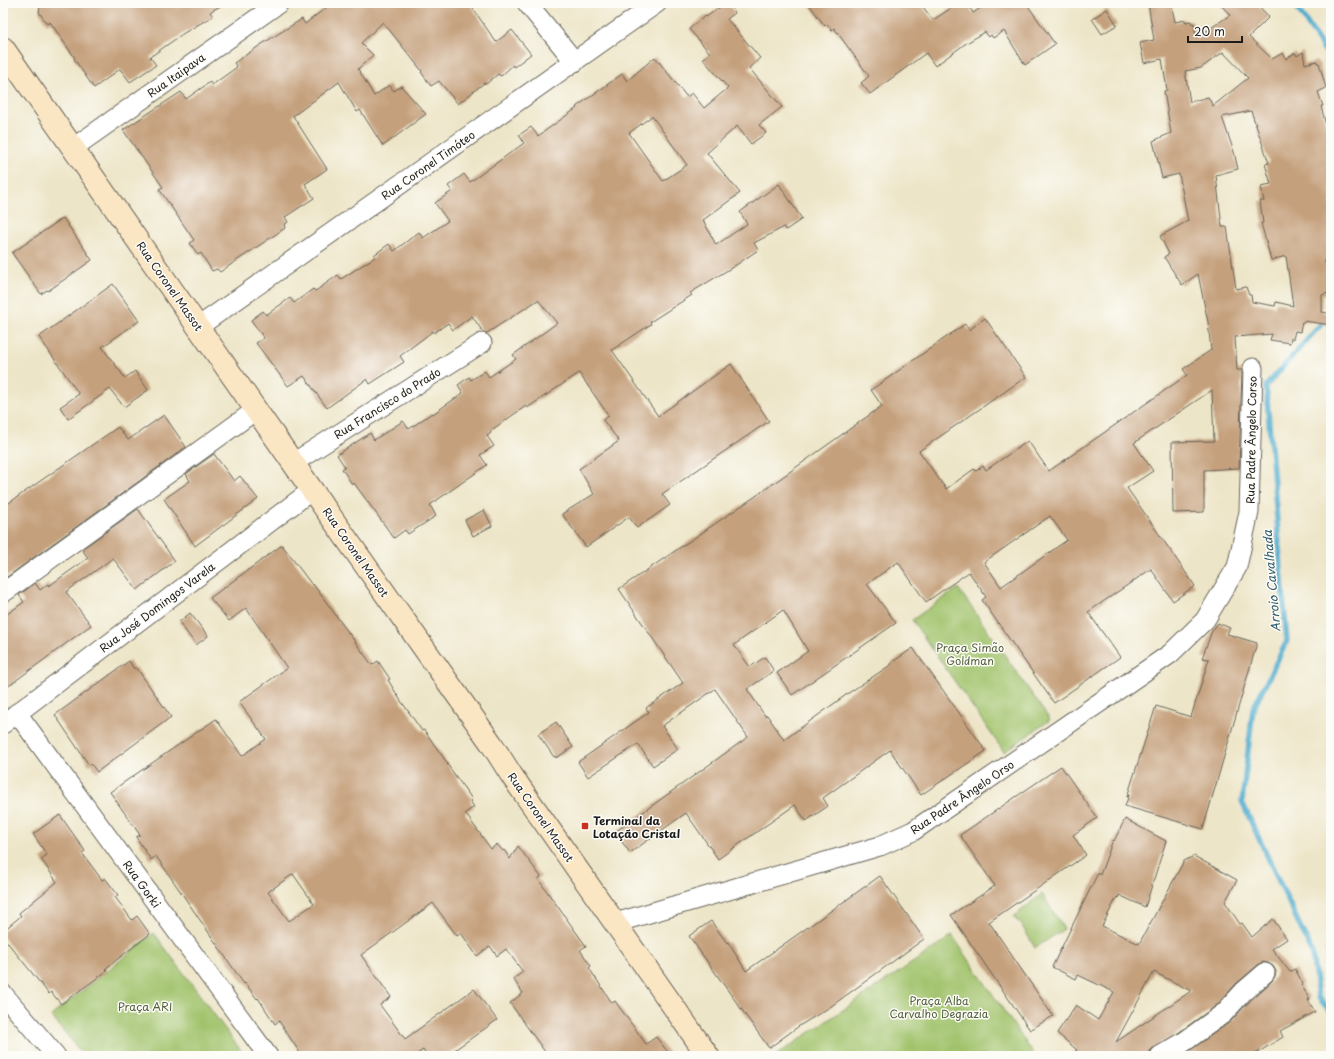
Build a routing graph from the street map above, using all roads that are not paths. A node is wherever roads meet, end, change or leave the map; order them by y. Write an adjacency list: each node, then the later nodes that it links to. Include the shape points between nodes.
1 (279, 3): 6 (street, Rua Itaipava)
2 (527, 3): 5 (street)
3 (657, 3): 5 (street, Rua Coronel Timóteo)
4 (3, 48): 6 (street, Rua Coronel Massot)
5 (575, 62): 7 (street, Rua Coronel Timóteo)
6 (73, 148): 7 (street, Rua Coronel Massot)
7 (198, 327): 10 (street, Rua Coronel Massot)
8 (482, 343): 11 (street, Rua Francisco do Prado)
9 (1252, 368): 14 (street, Rua Padre Ângelo Corso, via 1249,512 1237,567 1205,620)
10 (256, 410): 11 (street, Rua Coronel Massot); 13 (street)
11 (293, 463): 12 (street, Rua Coronel Massot)
12 (312, 490): 15 (street, Rua José Domingos Varela); 16 (street, Rua Coronel Massot)
13 (3, 593)
14 (1170, 654): 16 (street, Rua Padre Ângelo Orso, via 913,831 880,846)
15 (10, 718): 20 (street, Rua Gorki)
16 (615, 923): 21 (street, Rua Coronel Massot)
17 (1265, 973): 22 (street, via 1224,1013)
18 (3, 994): 19 (street)
19 (56, 1056)
20 (268, 1056)
21 (708, 1056)
22 (1160, 1056)

